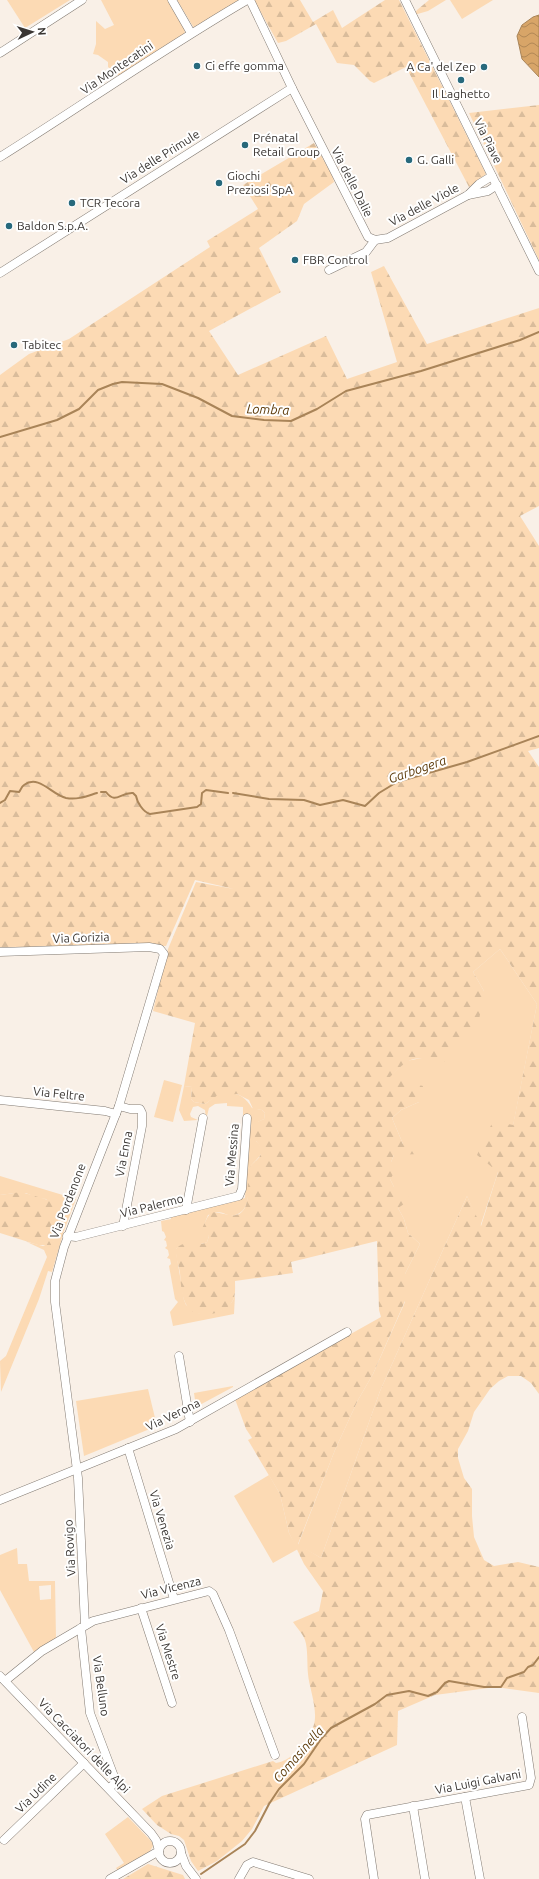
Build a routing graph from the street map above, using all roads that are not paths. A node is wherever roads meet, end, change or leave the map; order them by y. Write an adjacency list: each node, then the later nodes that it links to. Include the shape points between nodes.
1 (82, 0): 7 (street)
2 (172, 0): 6 (street)
3 (247, 0): 6 (street, Via Montecatini)
4 (250, 0): 8 (street, Via delle Dalie)
5 (405, 0): 10 (street, Via Piave)
6 (191, 33): 9 (street, Via Montecatini)
7 (0, 53)
8 (292, 88): 13 (street, Via delle Dalie, via 365,234); 16 (street, Via delle Primule)
9 (0, 157)
10 (492, 176): 11 (street, Via Piave); 12 (street, Via delle Viole)
11 (497, 185): 12 (street, Via delle Viole, via 488,191); 15 (street, Via Piave)
12 (468, 195): 13 (street, Via delle Viole, via 388,238)
13 (375, 240): 14 (street, via 366,252)
14 (329, 270)
15 (539, 271)
16 (0, 273)
17 (162, 950): 18 (street, Via Gorizia, via 150,947); 20 (street, Via Pordenone, via 164,959)
18 (0, 952)
19 (0, 1100): 20 (street, Via Feltre, via 105,1111)
20 (117, 1110): 25 (street, Via Enna, via 140,1109 142,1114 142,1126); 26 (street, Via Pordenone)
21 (203, 1118): 24 (street)
22 (247, 1118): 23 (street, Via Messina)
23 (241, 1194): 24 (street, Via Palermo)
24 (186, 1210): 25 (street, Via Palermo)
25 (123, 1226): 26 (street, Via Palermo, via 75,1238)
26 (67, 1236): 31 (street, Via Pordenone, via 56,1274 54,1296)
27 (347, 1332): 29 (street, Via Verona)
28 (179, 1356): 29 (street)
29 (190, 1422): 30 (street, Via Verona)
30 (128, 1448): 31 (street, Via Verona); 33 (street, Via Venezia)
31 (77, 1469): 32 (street, Via Verona); 35 (street, Via Rovigo)
32 (0, 1500)
33 (174, 1599): 34 (street, Via Vicenza); 39 (street, Via Vicenza, via 206,1590 212,1593 229,1630)
34 (141, 1608): 35 (street, Via Vicenza, via 99,1619); 37 (street, Via Mestre)
35 (83, 1627): 36 (street, Via Vicenza, via 42,1651); 41 (street, Via Belluno, via 90,1713 115,1779)
36 (3, 1679): 40 (street, Via Cacciatori delle Alpi)
37 (172, 1703)
38 (522, 1717): 42 (street, Via Luigi Galvani, via 530,1771 529,1784)
39 (275, 1755)
40 (84, 1763): 41 (street, Via Cacciatori delle Alpi); 45 (street, Via Udine)
41 (109, 1788): 44 (street, Via Cacciatori delle Alpi)
42 (466, 1796): 43 (street, Via Luigi Galvani); 59 (street)
43 (413, 1806): 57 (street, Via Luigi Galvani, via 365,1816); 58 (street)
44 (151, 1833): 46 (street, Via Cacciatori delle Alpi); 47 (street, Via Cacciatori delle Alpi)
45 (4, 1840)
46 (171, 1841): 47 (street, via 164,1842); 48 (street, Via Cacciatori delle Alpi, via 177,1843)
47 (159, 1851): 49 (street); 50 (street, Via Cacciatori delle Alpi)
48 (181, 1853): 51 (street, via 178,1860); 52 (street, Via Cacciatori delle Alpi)
49 (145, 1859): 50 (street); 53 (street)
50 (163, 1861): 51 (street, Via Cacciatori delle Alpi)
51 (172, 1863): 52 (street, Via Cacciatori delle Alpi)
52 (189, 1871): 54 (street, Via Cacciatori delle Alpi)
53 (110, 1879)
54 (196, 1879)
55 (239, 1879): 56 (street, via 247,1865 254,1862)
56 (310, 1879)
57 (374, 1879)
58 (425, 1879)
59 (480, 1879)

